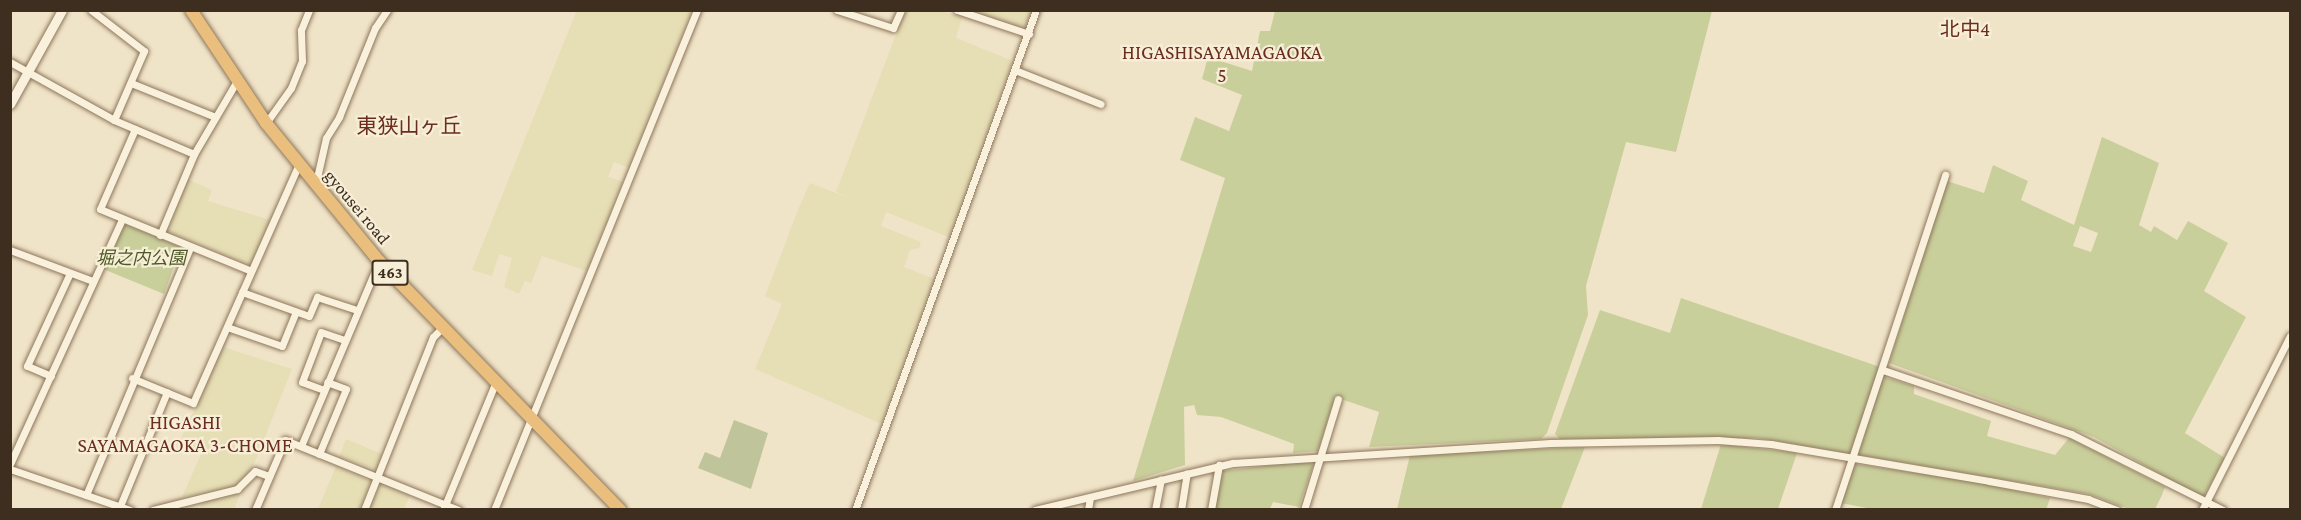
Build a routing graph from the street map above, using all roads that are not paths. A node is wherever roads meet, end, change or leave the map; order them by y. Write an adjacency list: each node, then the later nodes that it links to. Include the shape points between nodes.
1 (62, 10): 14 (street)
2 (92, 10): 16 (street, via 144,51)
3 (191, 10): 15 (highway, gyousei road / 463)
4 (309, 10): 21 (street, via 301,30 302,62 291,88)
5 (387, 10): 26 (street, via 375,28 339,117 326,138)
6 (697, 10): 50 (street)
7 (837, 10): 8 (street, via 893,28)
8 (901, 10)
9 (957, 10): 11 (street)
10 (1036, 10): 11 (street)
11 (1029, 34): 13 (street)
12 (10, 62): 14 (street)
13 (1015, 70): 18 (street); 74 (street)
14 (28, 73): 17 (street); 20 (street)
15 (238, 79): 19 (street); 21 (highway, gyousei road / 463)
16 (131, 83): 19 (street); 20 (street)
17 (10, 104)
18 (1101, 104)
19 (215, 117): 23 (street)
20 (114, 120): 22 (street)
21 (266, 123): 24 (highway, gyousei road / 463)
22 (135, 129): 23 (street); 27 (street, via 100,209)
23 (194, 154): 28 (street)
24 (299, 164): 26 (highway, gyousei road / 463); 32 (street)
25 (1945, 176): 42 (street)
26 (315, 185): 31 (highway, gyousei road / 463)
27 (122, 219): 28 (street); 34 (street)
28 (160, 235): 29 (street)
29 (190, 247): 32 (street); 44 (street)
30 (10, 250): 33 (street)
31 (379, 261): 36 (street); 39 (highway, gyousei road / 463)
32 (251, 271): 35 (street)
33 (70, 273): 34 (street); 43 (street, via 27,366)
34 (93, 282): 43 (street)
35 (242, 292): 37 (street); 38 (street)
36 (357, 310): 37 (street, via 317,297 309,316); 41 (street)
37 (296, 312): 38 (street, via 282,346)
38 (227, 327): 48 (street, via 193,403)
39 (442, 328): 46 (highway, gyousei road / 463); 59 (street, via 433,337)
40 (2290, 336): 63 (street)
41 (344, 340): 45 (street); 47 (street, via 321,332 302,382)
42 (1883, 370): 54 (street); 63 (street, via 2071,434)
43 (51, 376): 56 (street)
44 (132, 378): 48 (street); 61 (street)
45 (327, 382): 47 (street); 52 (street, via 346,389)
46 (495, 384): 50 (highway, gyousei road / 463); 65 (street)
47 (324, 390): 51 (street)
48 (167, 392): 64 (street)
49 (1338, 399): 53 (street)
50 (532, 420): 72 (street); 73 (highway, gyousei road / 463)
51 (301, 446): 52 (street); 58 (street, via 285,440)
52 (319, 454): 59 (street)
53 (1319, 456): 54 (street, via 1550,443 1718,441 1771,444); 55 (street); 80 (street)
54 (1852, 459): 81 (street); 82 (street, via 2079,497)
55 (1219, 465): 57 (street); 79 (street)
56 (10, 466): 61 (street)
57 (1188, 473): 60 (street); 78 (street)
58 (269, 476): 68 (street, via 255,471 237,489); 69 (street)
59 (377, 477): 65 (street); 70 (street)
60 (1161, 480): 62 (street); 77 (street)
61 (86, 495): 64 (street)
62 (1090, 497): 66 (street); 76 (street)
63 (2206, 501): 83 (street); 84 (street)
64 (120, 506): 67 (street)
65 (444, 507): 71 (street)
66 (1044, 508): 75 (street)
67 (130, 510)
68 (153, 510)
69 (255, 510)
70 (364, 510)
71 (458, 510)
72 (494, 510)
73 (620, 510)
74 (855, 510)
75 (1035, 510)
76 (1088, 510)
77 (1155, 510)
78 (1180, 510)
79 (1211, 510)
80 (1304, 510)
81 (1835, 510)
82 (2117, 510)
83 (2202, 510)
84 (2223, 510)

